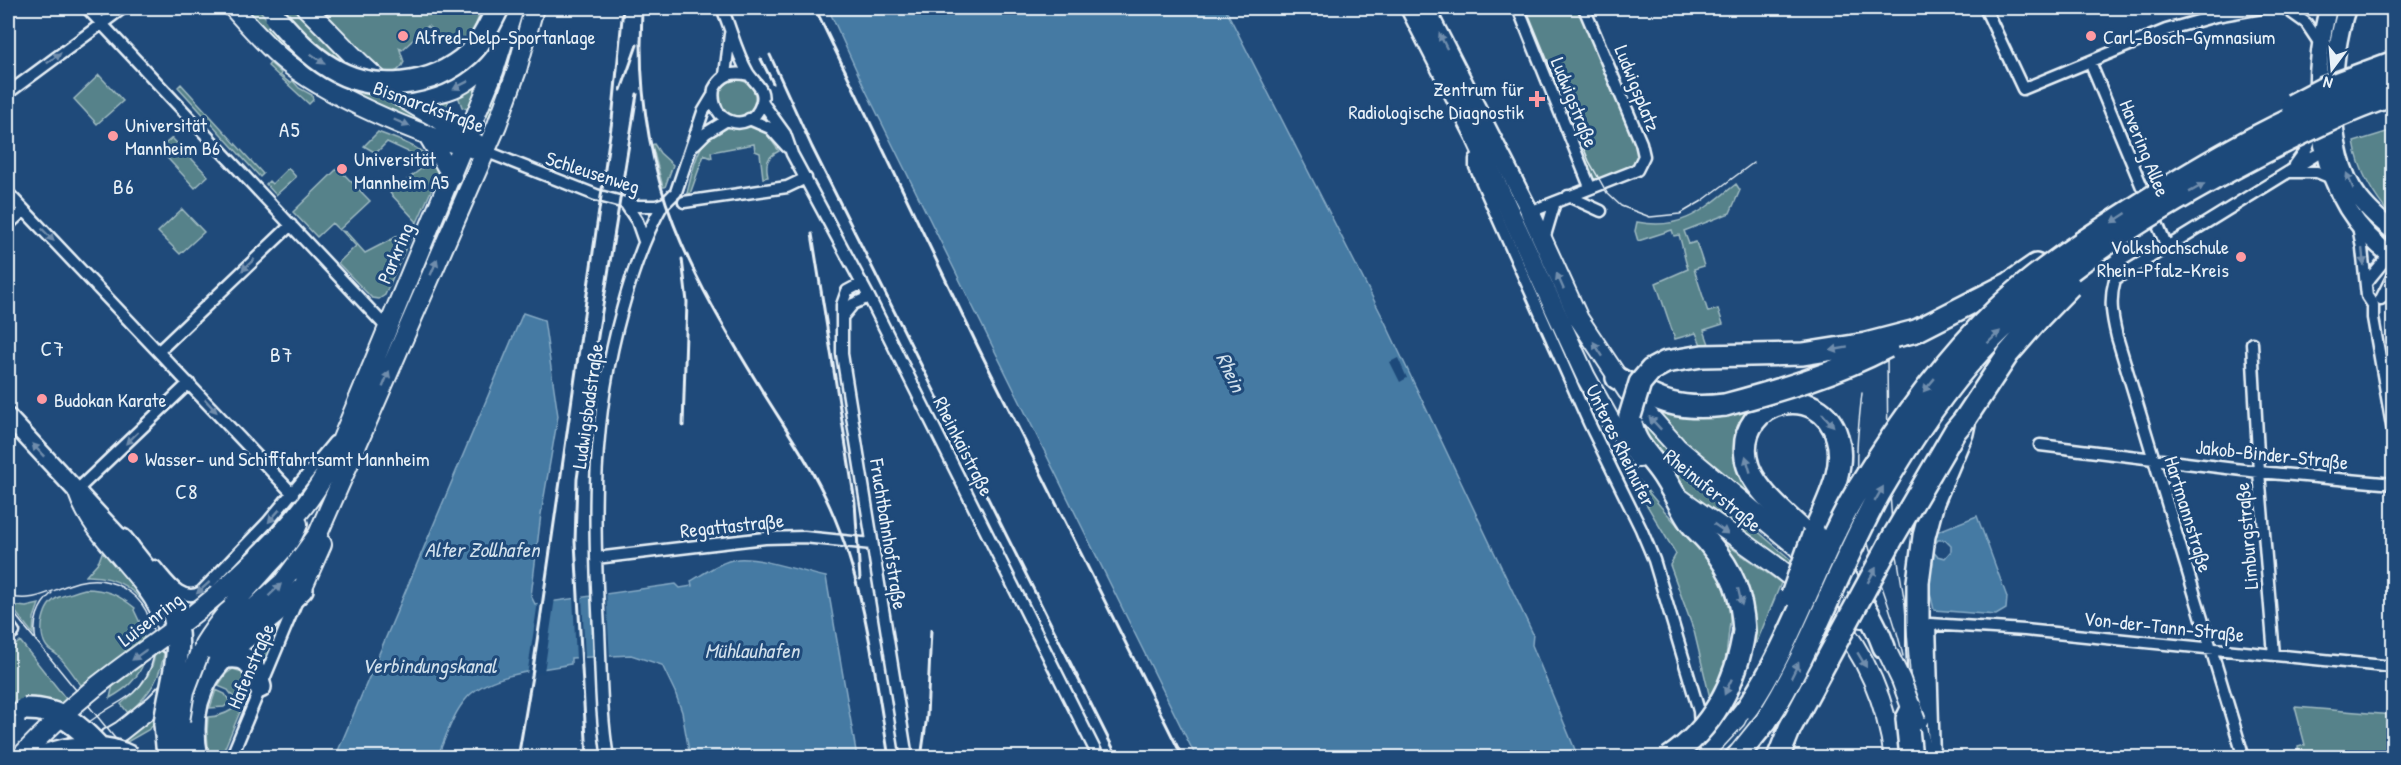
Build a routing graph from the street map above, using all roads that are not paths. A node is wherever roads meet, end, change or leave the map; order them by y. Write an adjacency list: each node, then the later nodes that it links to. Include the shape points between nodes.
1 (87, 8): 20 (street)
2 (123, 8): 20 (street)
3 (233, 8): 32 (main road, Bismarckstraße, via 282,59)
4 (306, 8): 25 (main road, Bismarckstraße)
5 (498, 8): 19 (highway, one-way to 5, bridge, via 294,39 331,68 354,78 400,84 424,79 469,54 488,30)
6 (514, 8): 24 (main road, Parkring)
7 (534, 8): 26 (main road, Parkring)
8 (722, 8): 22 (street)
9 (1409, 8): 43 (street, Rheinuferstraße)
10 (1426, 8): 65 (street, Rheinuferstraße, one-way to 10)
11 (1518, 8): 56 (street, Ludwigstraße)
12 (1584, 8): 56 (street, Ludwigsplatz, via 1644,156 1637,170)
13 (1985, 8): 27 (street, via 2023,89)
14 (2261, 8): 18 (street)
15 (2285, 8): 23 (street, via 2306,23)
16 (2328, 8): 23 (street)
17 (2345, 8): 47 (street, via 2334,61)
18 (2214, 12): 27 (street)
19 (272, 13)
20 (101, 22): 33 (street, one-way to 20); 68 (street)
21 (543, 30): 26 (main road)
22 (730, 34): 29 (street); 30 (street)
23 (2320, 44): 39 (street)
24 (503, 46): 35 (main road, one-way to 35, via 477,75 457,88); 44 (main road, Parkring)
25 (349, 50): 32 (main road, via 344,73); 35 (main road, Bismarckstraße)
26 (522, 56): 46 (main road, Parkring)
27 (2090, 62): 74 (street, Havering Allee)
28 (2394, 62): 51 (highway, bridge, via 2293,104 2211,150)
29 (725, 75): 30 (street); 36 (street)
30 (749, 75): 37 (street, via 762,91)
31 (2394, 78): 51 (highway, bridge, via 2309,111)
32 (317, 83): 42 (main road, Bismarckstraße, one-way to 42)
33 (8, 93)
34 (2394, 95): 49 (highway, bridge, via 2328,120)
35 (400, 97): 44 (main road, Bismarckstraße)
36 (712, 97): 41 (street, via 719,115); 45 (street, Schleusenweg)
37 (762, 102): 40 (street); 48 (street, Rheinkaistraße, via 785,135)
38 (2394, 109): 49 (highway, bridge, via 2297,146)
39 (2318, 114): 47 (street); 52 (street, via 2308,147)
40 (750, 119): 41 (street); 48 (street, Rheinkaistraße, via 770,128)
41 (727, 120): 45 (street)
42 (427, 134): 44 (main road, Bismarckstraße); 53 (main road)
43 (1476, 139): 65 (street, Rheinuferstraße, via 1488,144 1518,205); 98 (main road, Rheinuferstraße, via 1586,377 1610,420 1650,472)
44 (466, 141): 46 (main road, Bismarckstraße); 53 (main road, Parkring)
45 (693, 146): 62 (street, Schleusenweg, via 676,192)
46 (485, 151): 61 (street, Schleusenweg, via 570,186); 87 (main road, Parkring, one-way to 46)
47 (2332, 151): 52 (street, via 2316,155); 55 (street); 70 (street, one-way to 47, via 2356,195)
48 (792, 154): 54 (street, Rheinkaistraße)
49 (2257, 156): 69 (highway, one-way to 49, bridge, via 2184,195)
50 (1475, 159): 131 (street, Unteres Rheinufer, via 1475,167 1539,315 1654,560 1699,711)
51 (2204, 164): 71 (highway, one-way to 71, bridge)
52 (2289, 172): 55 (street, via 2317,172); 74 (street)
53 (452, 176): 83 (main road, Parkring)
54 (806, 178): 59 (street, via 787,187); 77 (street, Rheinkaistraße)
55 (2332, 178): 66 (street)
56 (1590, 187): 58 (street)
57 (8, 193): 63 (street)
58 (1568, 196): 60 (street); 64 (street)
59 (684, 202)
60 (1555, 202): 65 (street); 73 (street)
61 (625, 203): 62 (street, Schleusenweg, via 643,207); 72 (street)
62 (663, 204): 72 (street, Ludwigsbadstraße)
63 (24, 210): 67 (street); 86 (street, one-way to 86)
64 (1601, 211)
65 (1530, 212): 73 (main road, Rheinuferstraße)
66 (2357, 223): 75 (street); 78 (street, one-way to 78)
67 (8, 225)
68 (291, 225): 83 (street); 86 (street, one-way to 86)
69 (2130, 230): 91 (highway, bridge, via 2032,325 1998,366); 132 (highway, one-way to 69, bridge, via 1777,703 1880,493 1952,384 2040,294)
70 (2394, 232)
71 (2096, 233): 84 (highway, bridge, via 2082,236 2010,283); 115 (highway, one-way to 115, bridge, via 1999,307 1922,393 1857,491 1833,535 1789,636)
72 (644, 241): 104 (street, Ludwigsbadstraße, via 605,382 595,470)
73 (1544, 243): 88 (main road, Rheinuferstraße, one-way to 73, via 1579,319)
74 (2167, 247): 94 (street, Hartmannstraße, via 2115,279 2110,296 2111,315)
75 (2392, 254): 78 (street)
76 (2394, 273): 81 (street)
77 (862, 283): 80 (street, Rheinkaistraße); 82 (street, Fruchtbahnhofstraße, via 847,291)
78 (2366, 283): 81 (street, via 2367,297)
79 (2394, 294): 81 (street)
80 (869, 297): 82 (street, via 853,304); 129 (street, Rheinkaistraße)
81 (2377, 302): 92 (street, via 2373,318)
82 (843, 316): 103 (street, Fruchtbahnhofstraße, via 842,354)
83 (388, 329): 87 (main road); 99 (main road, Parkring, via 351,421 317,488)
84 (1916, 331): 88 (highway, bridge, via 1822,376 1725,405 1699,408 1674,404); 98 (highway, one-way to 98, bridge, via 1803,354 1702,356 1666,362 1652,370 1640,383 1630,416 1634,438)
85 (2252, 343): 95 (street, Limburgstraße)
86 (159, 351): 89 (street)
87 (397, 353): 100 (main road, Parkring, one-way to 87)
88 (1617, 378): 108 (main road, Rheinuferstraße, one-way to 88, via 1826,576 1678,448)
89 (189, 383): 97 (street, one-way to 97); 99 (street, one-way to 99)
90 (8, 417): 97 (street, one-way to 90)
91 (1965, 419): 117 (highway, via 1924,536 1918,582 1921,713); 133 (highway, one-way to 91, bridge, via 1790,728 1892,539)
92 (2394, 437)
93 (2040, 445): 94 (street, Jakob-Binder-Straße)
94 (2153, 458): 95 (street, Jakob-Binder-Straße); 109 (street, Hartmannstraße)
95 (2259, 472): 96 (street, Jakob-Binder-Straße); 110 (street, Limburgstraße)
96 (2394, 484)
97 (77, 492): 102 (street); 107 (main road, via 82,505)
98 (1674, 494): 130 (highway, one-way to 130, bridge, via 1738,587 1744,631 1737,665 1722,700 1694,738); 134 (main road, Rheinuferstraße, one-way to 134, via 1810,593 1830,613 1868,670 1880,697)
99 (297, 501): 101 (main road, Luisenring); 105 (street, one-way to 105, via 195,595 177,591)
100 (330, 510): 106 (main road, via 323,542); 114 (main road, one-way to 100, via 283,582 318,534)
101 (290, 530): 118 (main road, Luisenring, one-way to 118, bridge, via 200,610 86,694); 124 (main road, bridge, via 226,612 199,654 182,705)
102 (122, 540): 105 (street); 107 (highway, via 160,588)
103 (872, 544): 104 (street, Regattastraße, via 804,537 765,538); 128 (street, Fruchtbahnhofstraße)
104 (596, 558): 127 (street, Ludwigsbadstraße, via 603,726)
105 (150, 561)
106 (302, 589): 111 (highway, via 274,617); 113 (street, Hafenstraße)
107 (167, 616): 114 (main road, via 168,656); 123 (highway, bridge, via 178,633 179,648 165,724)
108 (1886, 649): 115 (highway, one-way to 115, bridge, via 1877,626 1833,560 1763,492 1754,480 1746,461 1746,434 1768,408 1804,404 1827,416 1834,426 1840,455 1837,474 1803,565 1754,679); 117 (main road, Rheinuferstraße, bridge)
109 (2211, 649): 110 (street, Von-der-Tann-Straße); 137 (street, Von-der-Tann-Straße, via 1930,624); 138 (street, Hartmannstraße)
110 (2274, 655): 112 (street, Von-der-Tann-Straße)
111 (221, 658): 113 (highway, via 248,660); 125 (highway, via 201,693 194,724)
112 (2394, 667)
113 (260, 687): 126 (street, Hafenstraße)
114 (155, 704): 120 (main road, via 121,732)
115 (1748, 707): 131 (highway, via 1724,737)
116 (17, 709): 121 (highway, bridge, via 45,709 59,714 82,730)
117 (1914, 715): 135 (highway, bridge, via 1907,719); 136 (main road, Rheinuferstraße)
118 (19, 758)
119 (38, 758): 122 (highway, bridge, via 78,747 104,748)
120 (74, 758)
121 (109, 758)
122 (132, 758)
123 (172, 758)
124 (185, 758)
125 (197, 758)
126 (231, 758)
127 (608, 758)
128 (907, 758)
129 (1099, 758)
130 (1669, 758)
131 (1700, 758)
132 (1736, 758)
133 (1778, 758)
134 (1894, 758)
135 (1911, 758)
136 (1923, 758)
137 (1934, 758)
138 (2244, 758)

